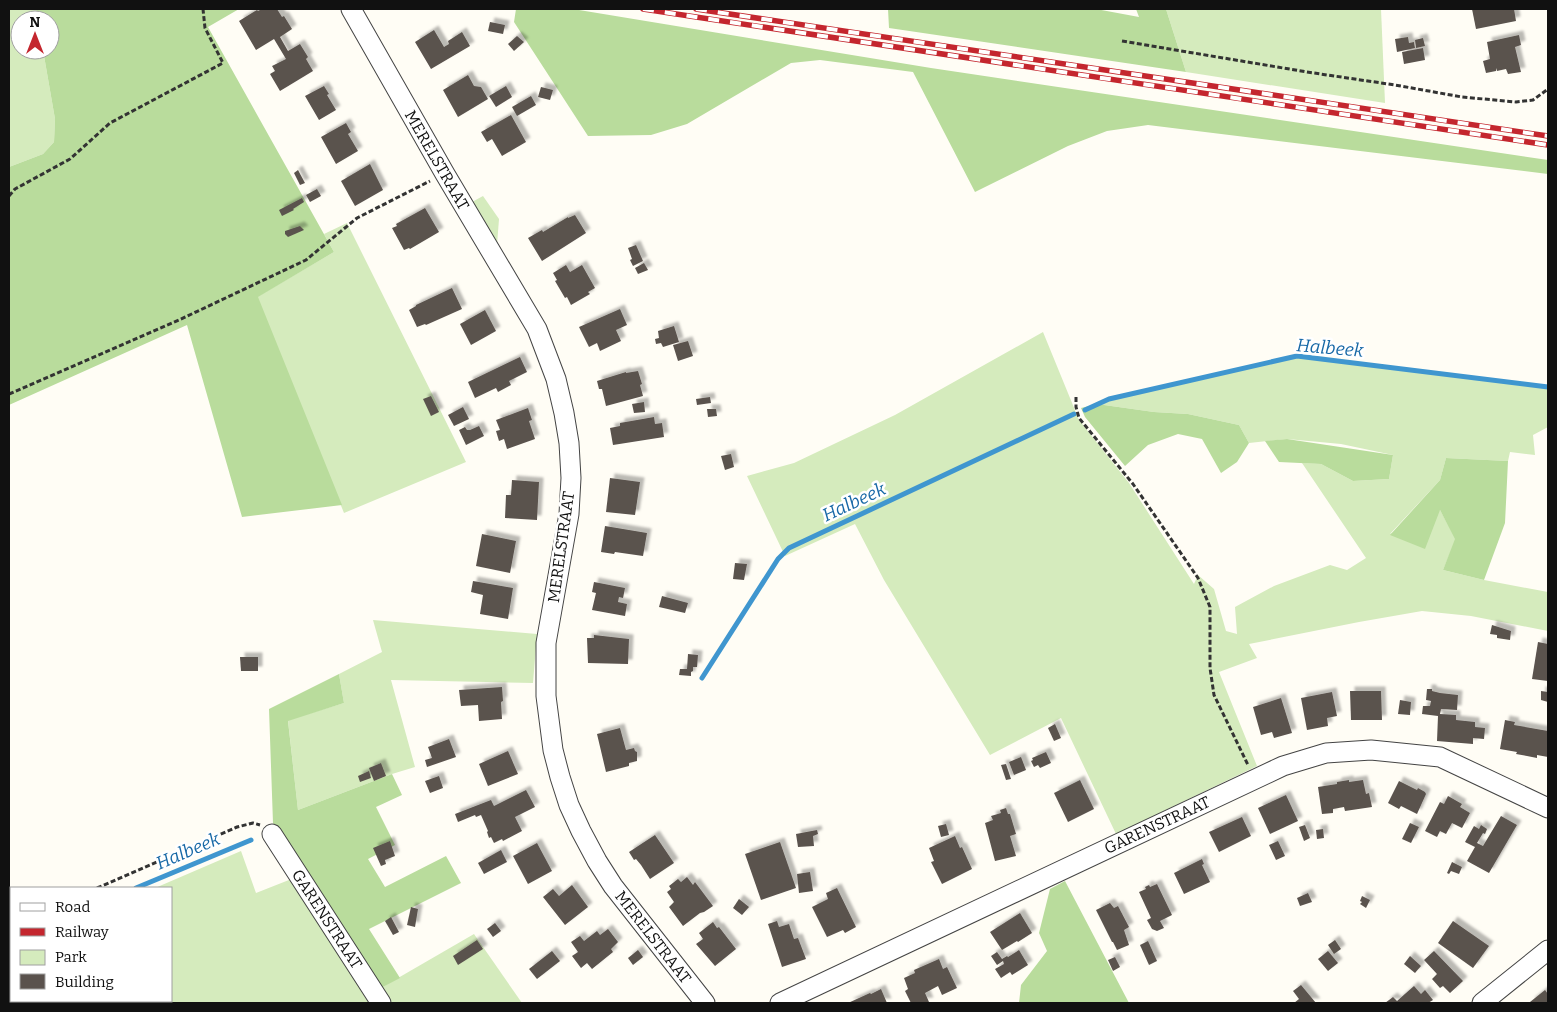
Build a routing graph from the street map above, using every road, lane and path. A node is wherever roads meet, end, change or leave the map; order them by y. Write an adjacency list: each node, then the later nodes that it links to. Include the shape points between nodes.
1 (204, 9): 6 (path, via 205,28 223,63 110,123 70,159)
2 (351, 9): 5 (street, MERELSTRAAT)
3 (1122, 40): 4 (path, via 1462,97 1516,102 1534,100)
4 (1548, 89)
5 (445, 174): 7 (path, via 357,218 306,260); 15 (street, MERELSTRAAT, via 537,329 556,379 564,413 571,478 569,514 546,644 545,667 549,722 560,777 581,831 613,886)
6 (9, 196)
7 (9, 394)
8 (1076, 397): 9 (path, via 1080,418 1132,484 1198,578 1210,608 1210,668 1214,695)
9 (1254, 779): 10 (street, GARENSTRAAT, via 1326,753 1371,750 1440,757); 16 (street, GARENSTRAAT)
10 (1548, 808)
11 (272, 834): 12 (path, via 262,825 237,826); 14 (street, GARENSTRAAT)
12 (99, 887)
13 (1548, 950): 17 (street)
14 (381, 1003)
15 (705, 1003)
16 (780, 1003)
17 (1482, 1003)

